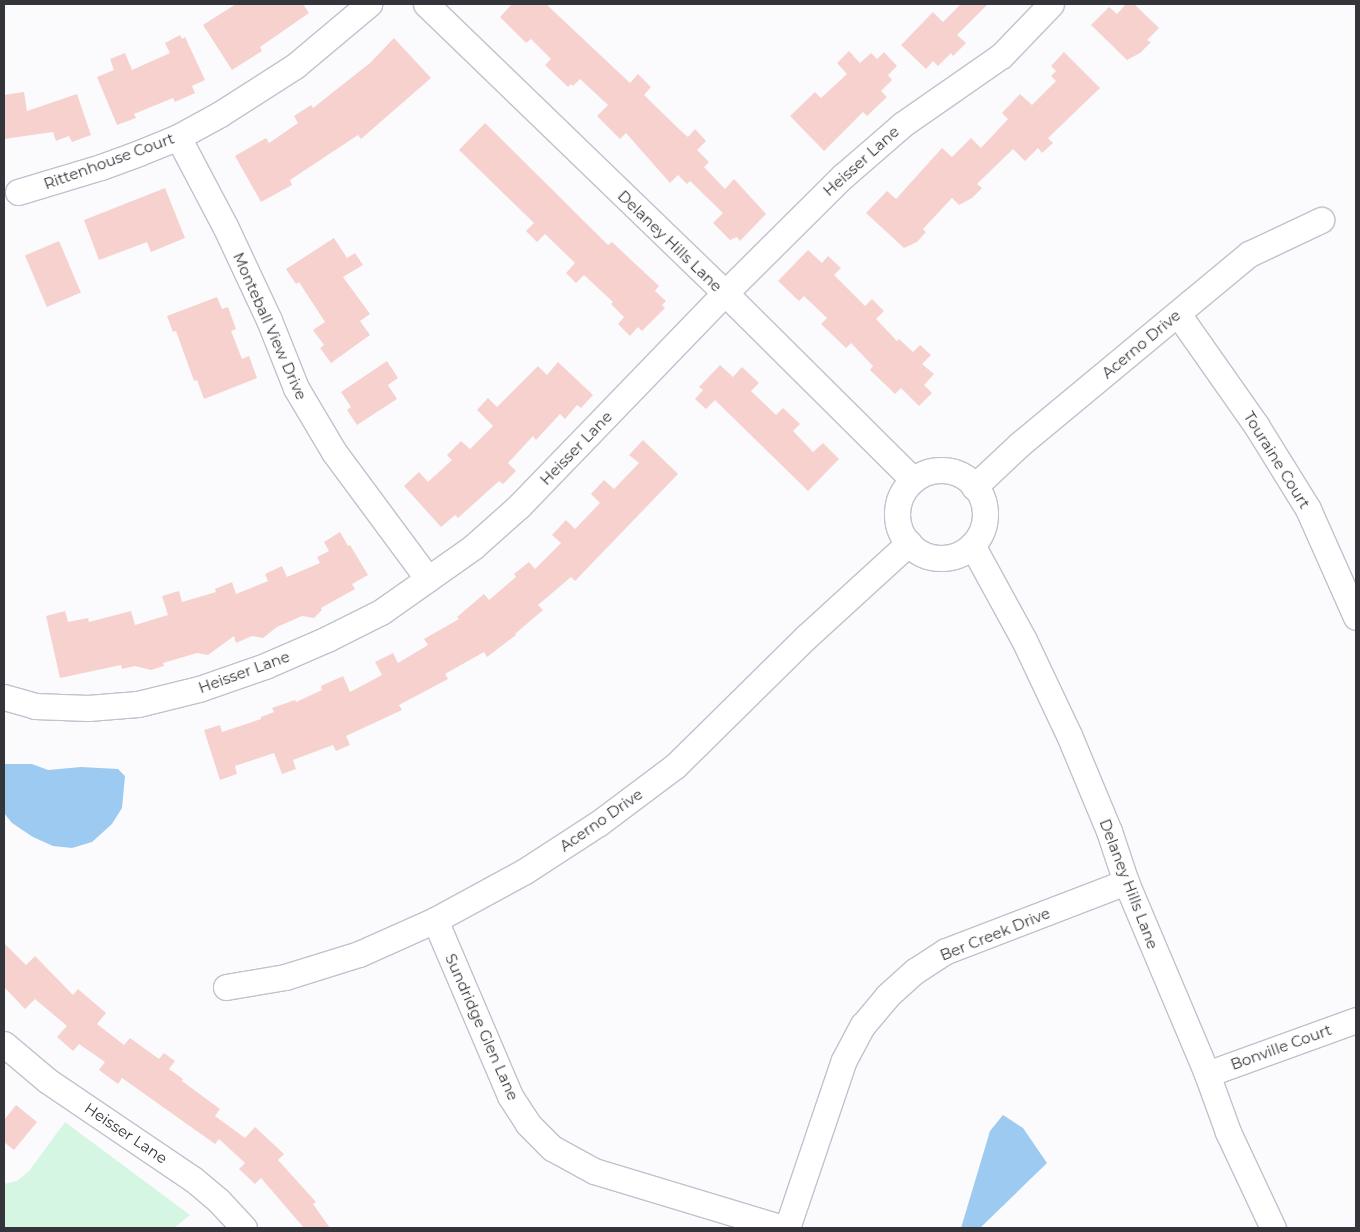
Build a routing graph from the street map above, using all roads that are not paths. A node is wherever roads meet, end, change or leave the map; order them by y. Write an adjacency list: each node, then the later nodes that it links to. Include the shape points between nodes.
1 (369, 4): 4 (street, Rittenhouse Court, via 295,66 256,93)
2 (426, 4): 7 (street, Delaney Hills Lane)
3 (1051, 4): 7 (street, Heisser Lane, via 1001,56 875,146)
4 (178, 137): 5 (street, Rittenhouse Court, via 101,168); 13 (street, Monteball View Drive, via 269,320 296,388 334,452)
5 (18, 192)
6 (1321, 220): 8 (street, Acerno Drive, via 1249,254)
7 (725, 293): 9 (street, Delaney Hills Lane); 13 (street, Heisser Lane, via 519,506 473,547)
8 (1178, 314): 10 (street, Acerno Drive); 14 (street, Touraine Court, via 1256,425 1308,509)
9 (913, 480): 10 (street, via 936,470 949,471); 11 (street, via 901,495 897,514 899,527)
10 (974, 486): 12 (street, via 984,506 984,520)
11 (908, 543): 12 (street, via 929,556 944,558 959,554); 17 (street, Acerno Drive, via 806,636 675,766 599,824 525,871)
12 (972, 545): 16 (street, Delaney Hills Lane, via 1024,640 1069,735 1109,831)
13 (428, 579): 15 (street, Heisser Lane, via 381,612 327,639 198,690 138,704 88,708 35,706)
14 (1356, 617)
15 (4, 697)
16 (1126, 882): 21 (street, Delaney Hills Lane); 24 (street, Ber Creek Drive, via 946,951 915,971 887,996 863,1026 844,1060)
17 (435, 920): 18 (street, Acerno Drive, via 341,960 285,977); 23 (street, Sundridge Glen Lane, via 510,1096 528,1124 552,1148 594,1171)
18 (226, 987)
19 (1356, 1020): 21 (street, Bonville Court)
20 (4, 1044): 22 (street, Heisser Lane, via 48,1080 193,1179)
21 (1207, 1074): 25 (street, Delaney Hills Lane, via 1228,1132)
22 (244, 1228)
23 (782, 1228)
24 (787, 1228)
25 (1273, 1228)

